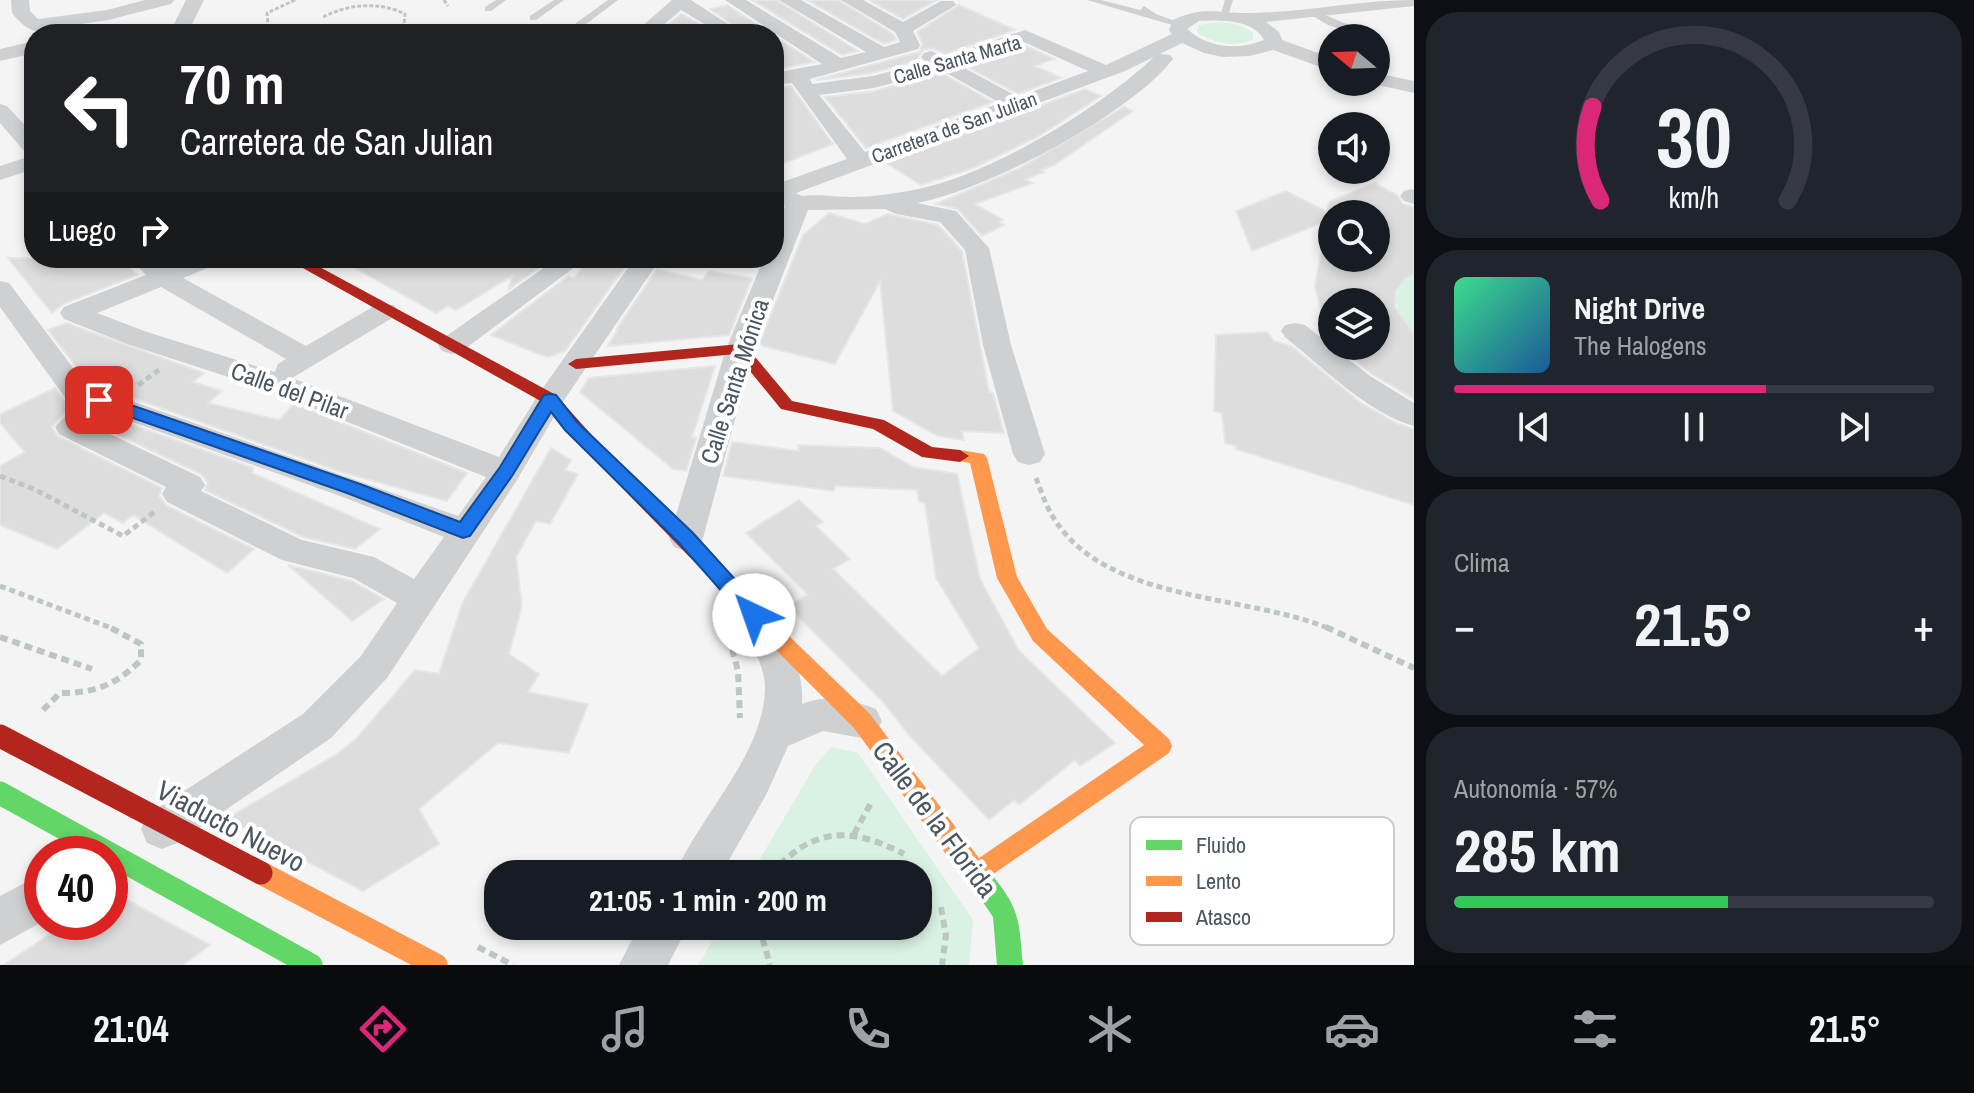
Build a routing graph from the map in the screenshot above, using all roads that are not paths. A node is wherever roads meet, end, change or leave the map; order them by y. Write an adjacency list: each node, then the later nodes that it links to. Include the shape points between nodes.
1 (121, 0): 18 (street, via 96,9)
2 (165, 0): 25 (street)
3 (195, 0): 26 (street)
4 (502, 0): 17 (lane)
5 (560, 0): 21 (lane)
6 (614, 0): 27 (lane)
7 (734, 0): 30 (street)
8 (788, 0): 39 (street)
9 (850, 0): 35 (street)
10 (1091, 0): 20 (lane)
11 (1134, 0): 20 (lane)
12 (1209, 0): 19 (street)
13 (682, 1): 28 (street); 29 (street)
14 (1414, 1): 16 (street)
15 (947, 5): 35 (street)
16 (1349, 8): 19 (street, Carretera de San Julian); 22 (street)
17 (488, 9)
18 (31, 11): 23 (street); 24 (street)
19 (1232, 12): 33 (street, Carretera de San Julian, via 1195,16); 36 (street, via 1256,24)
20 (1153, 16): 33 (lane)
21 (533, 18)
22 (1325, 22): 31 (lane); 32 (lane); 36 (street, via 1284,25)
23 (66, 24)
24 (66, 24)
25 (78, 24)
26 (183, 24)
27 (580, 24)
28 (654, 24)
29 (718, 24)
30 (772, 24)
31 (1330, 24)
32 (1332, 24)
33 (1181, 30): 38 (street); 43 (street, Carretera de San Julian)
34 (784, 31): 45 (street)
35 (907, 37): 39 (street); 44 (street)
36 (1269, 43): 38 (street); 40 (street)
37 (24, 49): 41 (street)
38 (1221, 50): 42 (street, Carretera de San Julian)
39 (882, 53): 45 (street)
40 (1318, 53)
41 (0, 55)
42 (1166, 56): 43 (street, Carretera de San Julian); 60 (street, via 1023,156 929,194)
43 (1133, 60): 47 (street, Carretera de San Julian)
44 (942, 64): 47 (street, Calle Santa Marta, via 1025,36); 50 (street, Calle Santa Marta, via 863,85); 52 (street)
45 (838, 65): 50 (street)
46 (784, 67): 50 (street)
47 (1104, 71): 52 (street, Carretera de San Julian)
48 (784, 81): 50 (street)
49 (1390, 82): 51 (street)
50 (802, 84): 55 (street)
51 (1414, 87)
52 (1016, 104): 55 (street, Carretera de San Julian)
53 (0, 110): 54 (street)
54 (24, 137)
55 (860, 161): 59 (street, Carretera de San Julian)
56 (24, 165): 57 (street)
57 (0, 173)
58 (784, 196): 60 (street)
59 (784, 196)
60 (857, 204): 79 (street, via 948,216 977,248 997,345)
61 (153, 268): 67 (street)
62 (187, 268): 67 (street)
63 (310, 268): 69 (street)
64 (560, 268): 71 (street)
65 (641, 268): 74 (street)
66 (763, 268): 72 (street, Calle Santa Mónica)
67 (163, 278): 73 (street); 75 (street, Calle del Pilar, via 73,313)
68 (0, 289): 77 (street, via 76,392)
69 (385, 311): 71 (street); 73 (street)
70 (1295, 331): 78 (street, via 1360,383)
71 (452, 345): 76 (street)
72 (740, 349): 74 (street); 82 (street, Calle Santa Mónica); 91 (street, via 787,405 878,424 928,453 978,458 1007,578 1040,635 1161,746)
73 (306, 358): 75 (street)
74 (576, 364): 76 (street)
75 (272, 381): 80 (street, Calle del Pilar)
76 (550, 399): 80 (street); 82 (street, Calle de la Florida)
77 (106, 402): 81 (street); 83 (street, via 70,427 294,551 362,567)
78 (1414, 416)
79 (1029, 454)
80 (506, 472): 81 (street)
81 (463, 531): 83 (street)
82 (686, 538): 84 (street, Calle de la Florida)
83 (420, 599): 89 (street, via 374,667 317,726 187,815)
84 (741, 625): 85 (street, Calle de la Florida); 86 (street, via 779,662 784,689)
85 (862, 721): 86 (street, Calle de la Florida, via 822,714); 91 (street, Calle de la Florida)
86 (756, 730): 90 (street)
87 (0, 736): 96 (street, Viaducto Nuevo, bridge)
88 (0, 793): 95 (street, bridge)
89 (128, 848)
90 (703, 860)
91 (976, 874): 98 (street, Calle de la Florida, via 1005,913)
92 (24, 907): 93 (street)
93 (0, 922)
94 (657, 940): 97 (street)
95 (311, 965)
96 (436, 965)
97 (642, 965)
98 (1010, 965)

